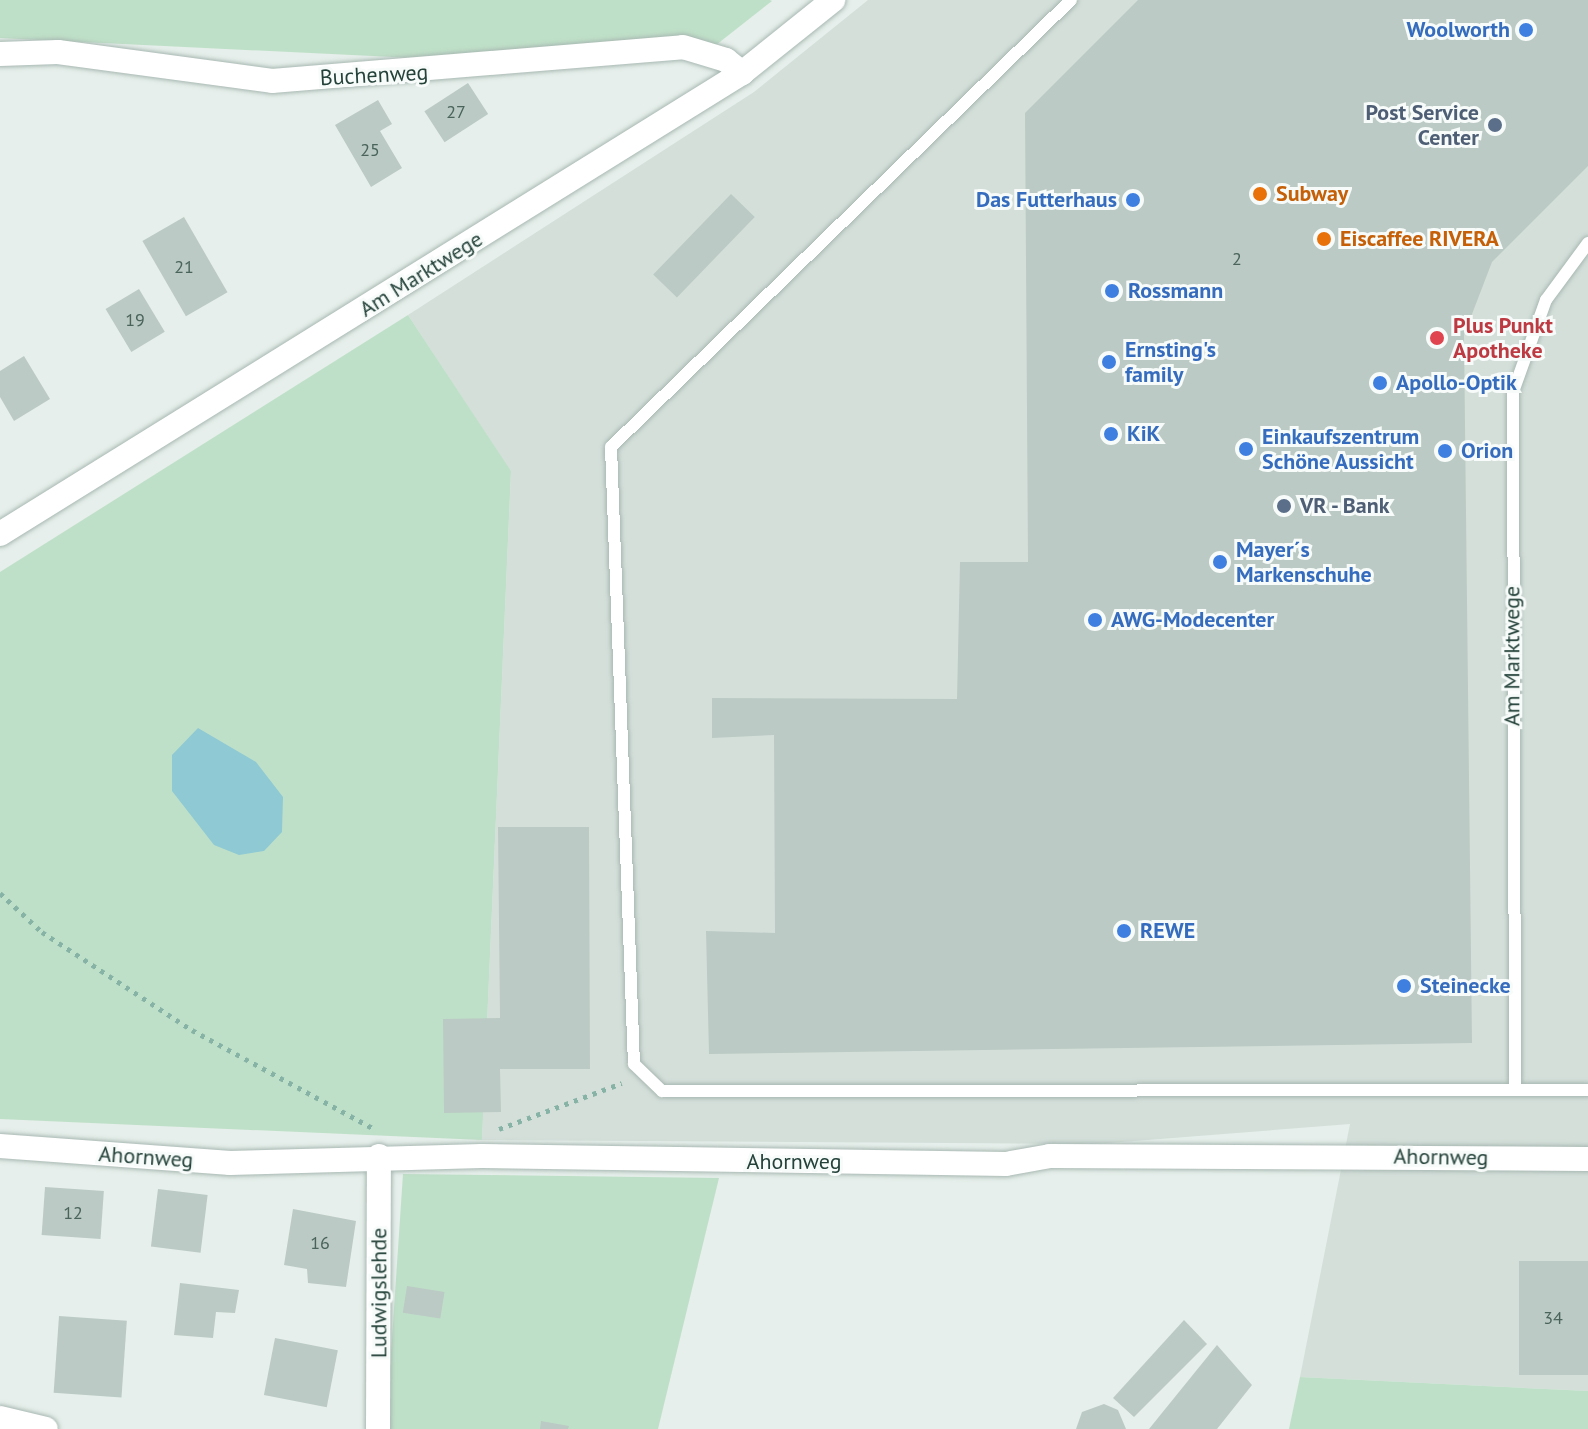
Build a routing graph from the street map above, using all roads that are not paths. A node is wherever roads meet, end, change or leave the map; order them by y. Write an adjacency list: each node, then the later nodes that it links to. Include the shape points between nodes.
1 (833, 0): 4 (street, Am Marktwege)
2 (1071, 0): 7 (lane, via 611,447 632,880 631,1039 642,1076 662,1091)
3 (0, 54): 4 (street, Buchenweg, via 58,52 272,81 683,47 726,60)
4 (742, 73): 6 (street, Am Marktwege)
5 (1588, 243): 7 (lane, Am Marktwege, via 1546,300 1513,392)
6 (0, 534)
7 (1515, 1090): 8 (lane)
8 (1588, 1090)
9 (0, 1146): 10 (street, Ahornweg, via 230,1163)
10 (379, 1156): 11 (street, Ahornweg, via 990,1164 1050,1156); 14 (street, Ludwigslehde)
11 (1588, 1159)
12 (0, 1418): 13 (street)
13 (46, 1429)
14 (378, 1429)

